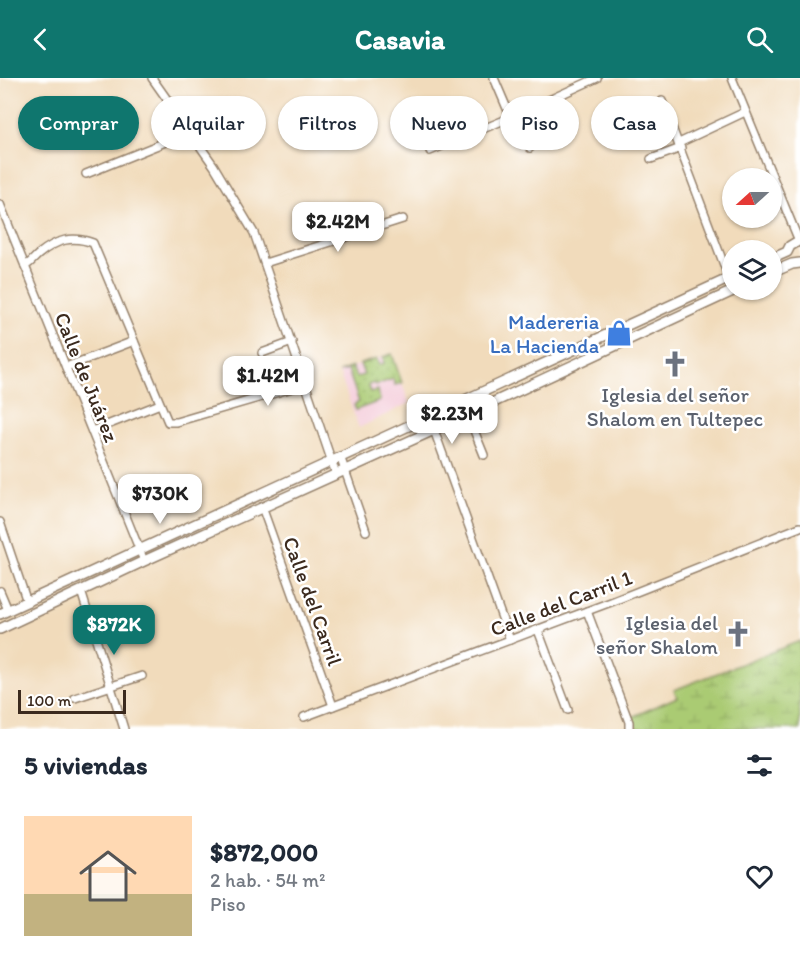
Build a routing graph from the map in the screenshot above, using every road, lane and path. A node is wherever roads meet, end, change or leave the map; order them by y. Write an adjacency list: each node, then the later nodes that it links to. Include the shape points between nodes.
1 (152, 78): 5 (street)
2 (494, 78): 6 (street)
3 (597, 78): 7 (street)
4 (732, 78): 8 (street)
5 (165, 96)
6 (503, 96)
7 (558, 96)
8 (746, 112): 11 (street); 19 (street)
9 (500, 122): 14 (street)
10 (678, 140): 11 (street)
11 (680, 145): 15 (street); 21 (street)
12 (151, 148): 16 (street)
13 (201, 150): 23 (street, via 254,233)
14 (430, 151)
15 (651, 159)
16 (86, 174)
17 (0, 204): 25 (street, Calle de Juárez)
18 (403, 219): 23 (street)
19 (800, 240): 20 (street)
20 (787, 252): 22 (street); 24 (street)
21 (722, 254)
22 (782, 254)
23 (265, 263): 30 (street)
24 (796, 264)
25 (25, 266): 29 (street, via 51,245 67,239 93,243); 33 (street, Calle de Juárez)
26 (722, 281): 28 (street)
27 (722, 296): 31 (street)
28 (607, 335): 31 (street); 40 (street)
29 (134, 341): 33 (street); 35 (street)
30 (292, 342): 32 (street); 34 (street)
31 (612, 346): 36 (street)
32 (262, 352)
33 (66, 367): 38 (street, Calle de Juárez)
34 (306, 384): 35 (street, via 173,423 168,422); 40 (street)
35 (160, 404): 38 (street)
36 (467, 413): 37 (street); 39 (street)
37 (434, 430): 41 (street); 55 (street)
38 (92, 431): 46 (street, Calle de Juárez)
39 (483, 454)
40 (336, 459): 41 (street); 46 (street)
41 (340, 472): 42 (street); 45 (street)
42 (262, 507): 47 (street); 59 (street, Calle del Carril)
43 (0, 522): 50 (street)
44 (800, 527): 51 (street, Calle del Carril 1)
45 (366, 531)
46 (139, 550): 47 (street, Calle de Juárez); 50 (street)
47 (144, 561): 49 (street)
48 (0, 591): 52 (street)
49 (81, 591): 53 (street); 57 (street)
50 (27, 602): 52 (street)
51 (587, 611): 54 (street, Calle del Carril 1); 62 (street)
52 (4, 612)
53 (0, 629)
54 (538, 630): 55 (street, Calle del Carril 1); 60 (street)
55 (510, 640): 59 (street, Calle del Carril 1)
56 (142, 676): 57 (street)
57 (111, 686): 58 (street); 63 (street)
58 (75, 698)
59 (333, 706): 61 (street, Calle del Carril 1)
60 (568, 710)
61 (303, 717)
62 (630, 728)
63 (124, 729)

